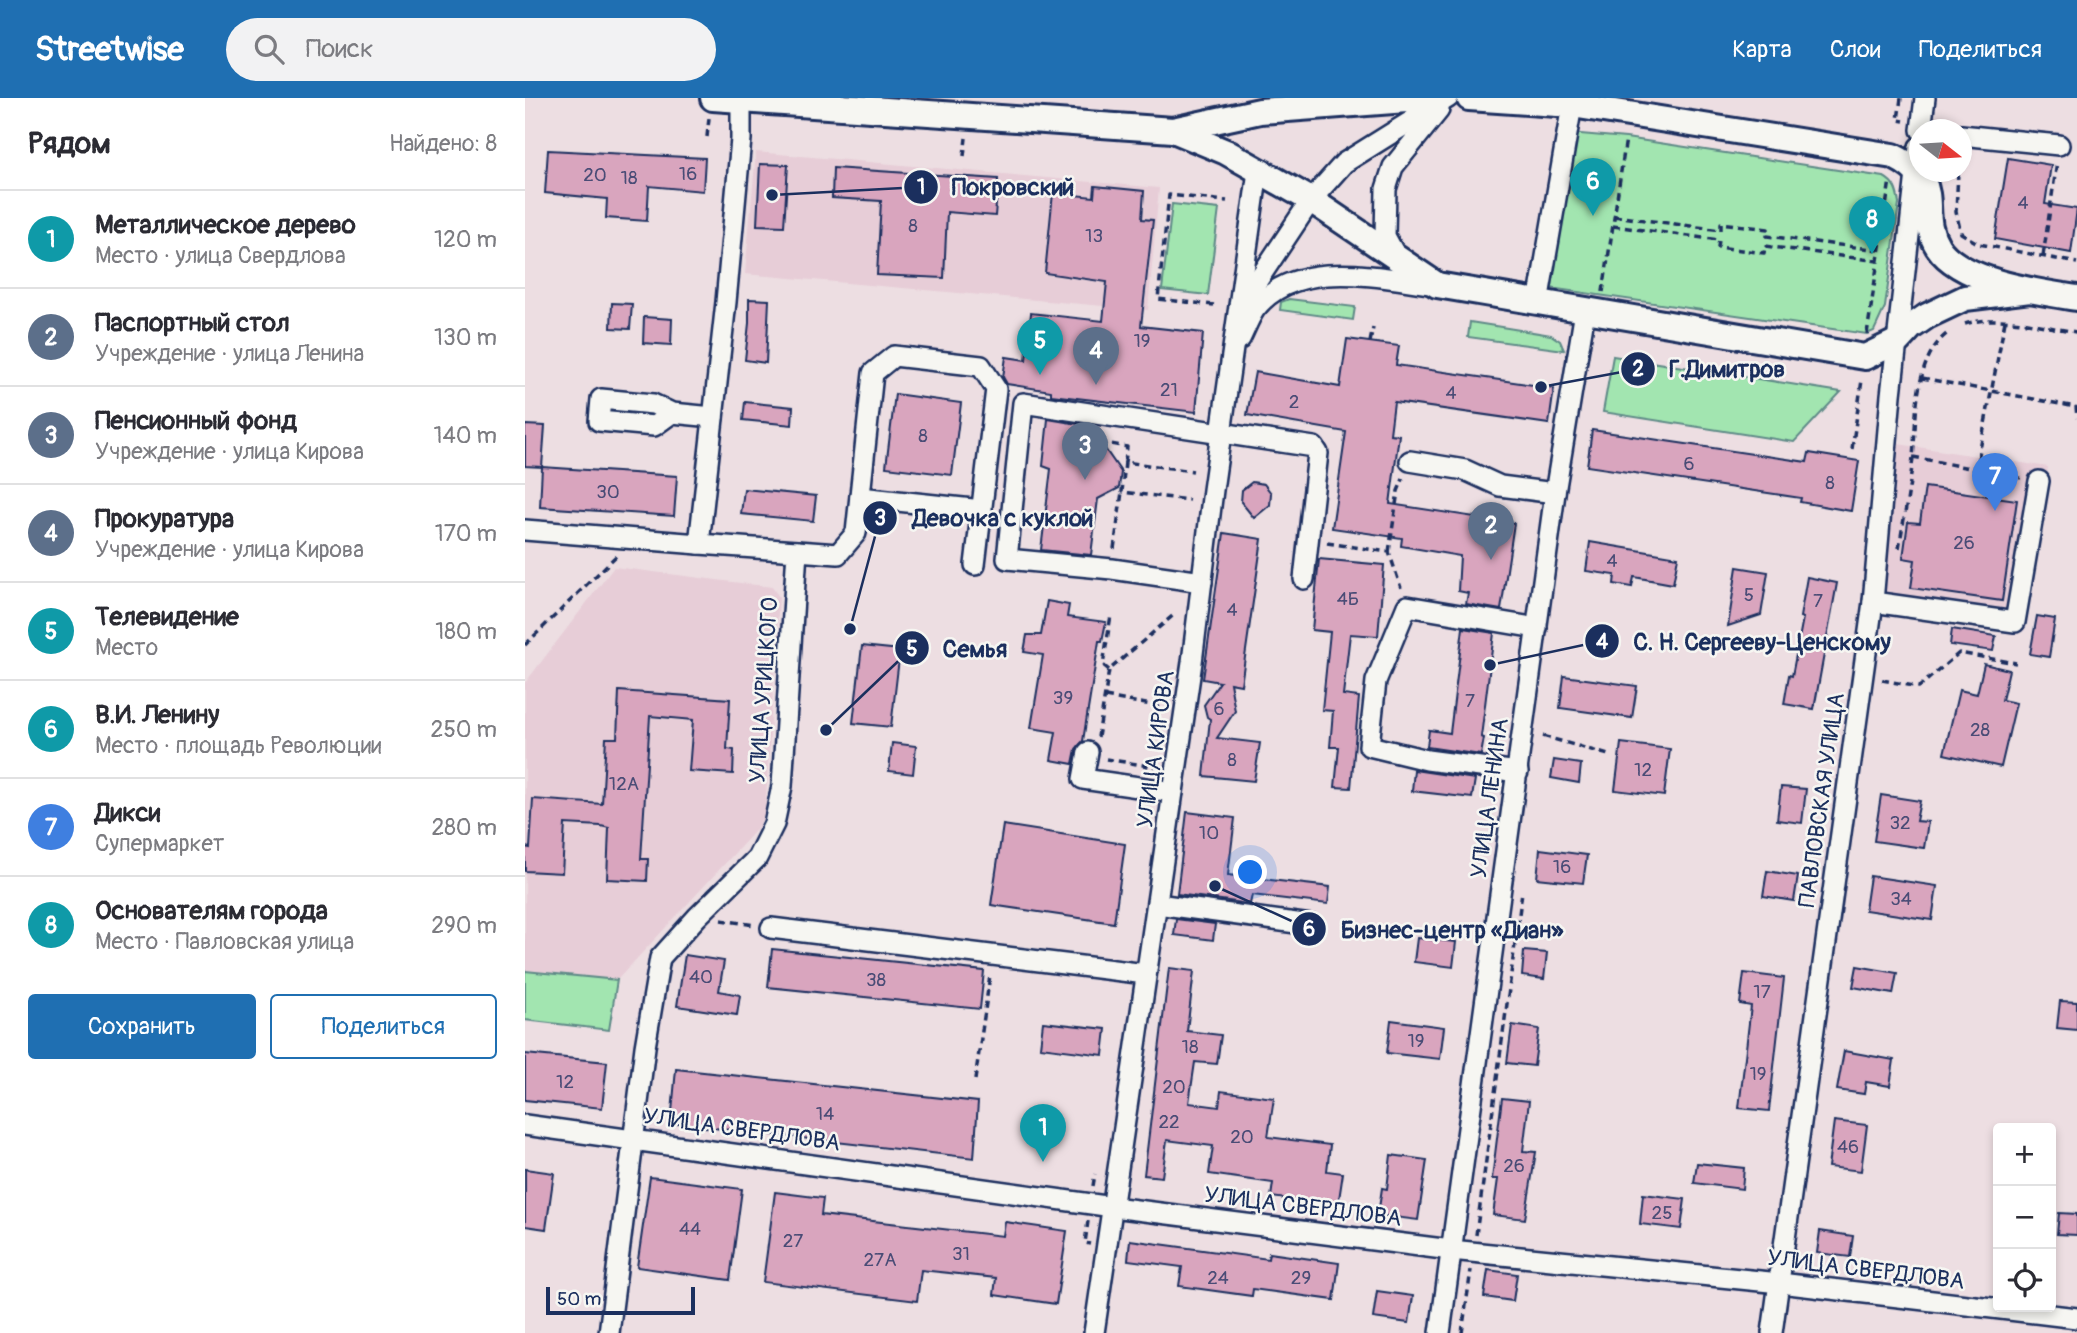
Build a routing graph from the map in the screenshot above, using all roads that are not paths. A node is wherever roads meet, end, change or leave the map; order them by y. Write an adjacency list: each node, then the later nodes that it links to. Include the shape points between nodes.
1 (713, 98): 6 (main road)
2 (1433, 98): 8 (main road)
3 (1448, 98): 18 (street, via 1344,163); 19 (street, via 1393,167 1386,189 1385,236)
4 (1469, 98): 9 (main road)
5 (1925, 98): 10 (street)
6 (741, 99): 11 (main road); 29 (street, via 741,139)
7 (1601, 104): 9 (main road); 14 (main road, via 1893,156)
8 (1260, 105): 11 (main road)
9 (1572, 105): 23 (street)
10 (1922, 119)
11 (1173, 130): 15 (main road)
12 (1972, 136): 13 (street)
13 (2059, 145)
14 (1909, 165)
15 (1258, 171): 18 (main road); 25 (street, УЛИЦА КИРОВА)
16 (1916, 182): 26 (street, ПАВЛОВСКАЯ УЛИЦА)
17 (1924, 182): 21 (main road, via 1937,245 1951,262)
18 (1311, 200): 19 (main road); 25 (street)
19 (1397, 258): 20 (main road)
20 (1437, 285): 23 (main road); 27 (street, via 1364,276 1302,278 1272,293 1255,310)
21 (2031, 290): 22 (main road); 26 (main road, via 1965,298 1927,316)
22 (2077, 298)
23 (1538, 303): 24 (main road)
24 (1593, 303): 26 (main road, via 1865,357); 33 (street, УЛИЦА ЛЕНИНА)
25 (1239, 308): 27 (street, УЛИЦА КИРОВА)
26 (1898, 341): 42 (street, ПАВЛОВСКАЯ УЛИЦА)
27 (1232, 355): 30 (street, УЛИЦА КИРОВА)
28 (672, 413): 29 (street)
29 (713, 417): 37 (street)
30 (1221, 432): 40 (street, via 1317,450); 41 (street, УЛИЦА КИРОВА); 41 (street, via 1023,403 1007,559)
31 (1410, 461): 33 (street, via 1465,470 1500,486)
32 (2039, 481): 42 (street, via 2015,622)
33 (1555, 493): 43 (street, УЛИЦА ЛЕНИНА)
34 (860, 496): 35 (street); 35 (street, via 873,373 894,356 981,366 996,389); 38 (street, via 856,533 838,554)
35 (982, 510): 39 (street)
36 (525, 530): 37 (street)
37 (699, 544): 38 (street)
38 (797, 551): 52 (street, УЛИЦА УРИЦКОГО, via 782,786 774,824 757,858 660,958)
39 (975, 565)
40 (1304, 579)
41 (1202, 582): 46 (street, УЛИЦА КИРОВА)
42 (1873, 601): 55 (street, ПАВЛОВСКАЯ УЛИЦА)
43 (1537, 628): 45 (street, УЛИЦА ЛЕНИНА); 45 (street, via 1407,606 1376,681 1369,747)
44 (1093, 749): 46 (street, via 1083,779)
45 (1518, 772): 54 (street, УЛИЦА ЛЕНИНА)
46 (1173, 792): 47 (street, УЛИЦА КИРОВА)
47 (1157, 904): 48 (street); 50 (street, УЛИЦА КИРОВА)
48 (1311, 925)
49 (771, 928): 50 (street)
50 (1146, 974): 53 (street, УЛИЦА КИРОВА)
51 (525, 1125): 52 (street, УЛИЦА СВЕРДЛОВА)
52 (633, 1138): 53 (street, УЛИЦА СВЕРДЛОВА); 57 (street, УЛИЦА УРИЦКОГО)
53 (1113, 1207): 54 (street, УЛИЦА СВЕРДЛОВА); 58 (street, УЛИЦА КИРОВА)
54 (1451, 1250): 55 (street, УЛИЦА СВЕРДЛОВА); 59 (street, УЛИЦА ЛЕНИНА)
55 (1780, 1283): 56 (street, УЛИЦА СВЕРДЛОВА); 60 (street, ПАВЛОВСКАЯ УЛИЦА)
56 (2077, 1318)
57 (609, 1333)
58 (1094, 1333)
59 (1440, 1333)
60 (1772, 1333)

